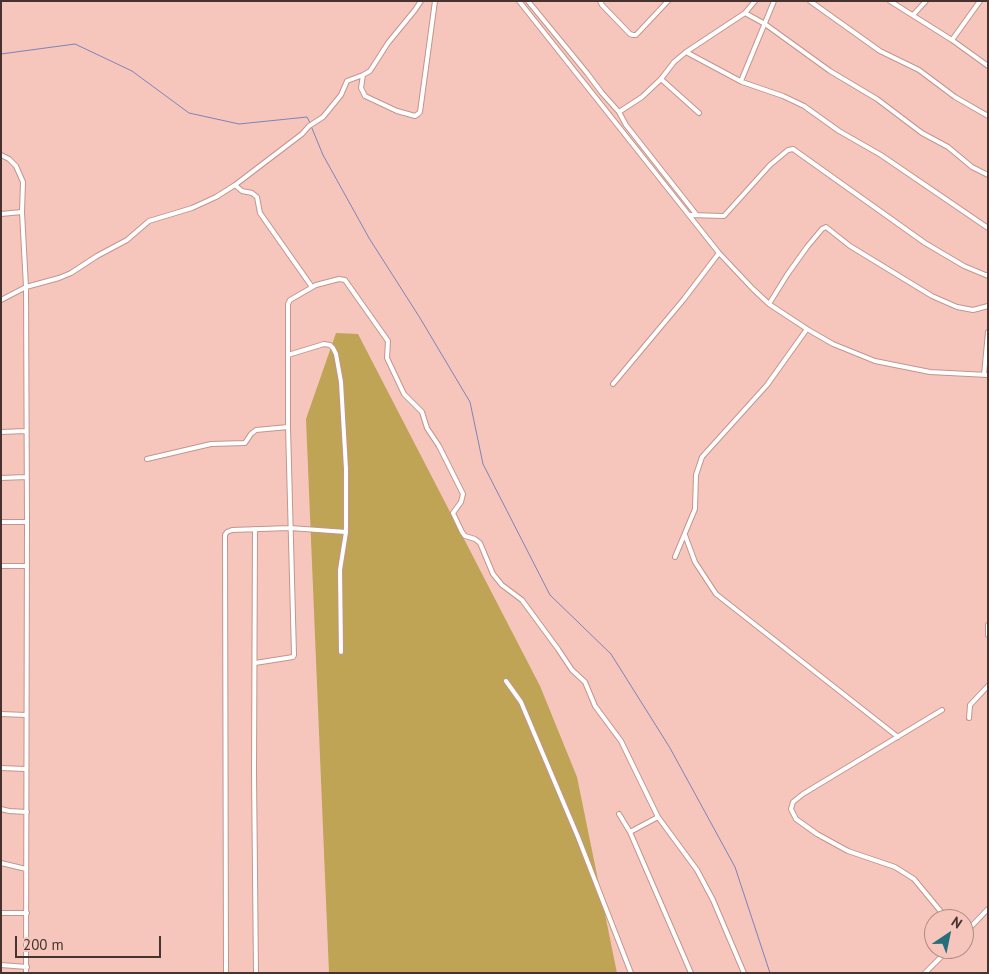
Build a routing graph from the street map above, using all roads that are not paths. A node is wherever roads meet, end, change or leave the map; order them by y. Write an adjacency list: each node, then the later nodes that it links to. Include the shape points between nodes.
1 (421, 1): 19 (street, via 388,43 375,66)
2 (435, 1): 19 (street, via 420,112 415,116 397,111 365,96 361,88)
3 (519, 1): 31 (street)
4 (528, 1): 22 (street)
5 (600, 1): 6 (street, via 633,36)
6 (668, 1)
7 (755, 1): 13 (street)
8 (774, 1): 15 (street)
9 (810, 1): 24 (street, via 880,51 919,70 954,97)
10 (890, 1): 14 (street)
11 (926, 1): 14 (street)
12 (980, 1): 16 (street)
13 (745, 13): 15 (street); 17 (street)
14 (912, 15): 16 (street)
15 (765, 24): 21 (street); 26 (street, via 830,72 877,98 922,133)
16 (952, 40): 18 (street)
17 (686, 52): 20 (street); 21 (street)
18 (988, 66)
19 (363, 75): 27 (street, via 347,82 330,110 316,123)
20 (661, 79): 22 (street); 23 (street)
21 (741, 81): 32 (street, via 804,106)
22 (619, 112): 30 (street)
23 (699, 113)
24 (988, 116)
25 (1, 155): 28 (street, via 20,172)
26 (988, 175)
27 (234, 186): 35 (street, via 192,208 149,221 127,240 70,273); 36 (street, via 257,196 260,213)
28 (22, 212): 29 (street); 35 (street)
29 (1, 214)
30 (696, 214): 31 (street); 34 (street, via 726,215 770,165 793,149 924,243)
31 (690, 215): 33 (street)
32 (988, 228)
33 (719, 252): 38 (street); 44 (street)
34 (988, 276)
35 (26, 287): 37 (street); 46 (street)
36 (312, 287): 42 (street, via 288,304); 76 (street, via 345,280 388,341 387,358 404,394 422,412 463,494 453,513 462,532 480,543 493,574 522,600 572,670 585,682 595,706 621,741)
37 (1, 300)
38 (769, 304): 39 (street, via 807,247 826,227 850,246 932,296 957,308 974,310); 40 (street)
39 (988, 306)
40 (806, 329): 43 (street, via 851,352 883,363 930,372); 56 (street, via 767,385 702,457 696,475 695,509)
41 (988, 332): 43 (street)
42 (288, 355): 45 (street); 55 (street, via 324,344 334,348 336,354 344,435)
43 (986, 375)
44 (614, 384)
45 (288, 427): 48 (street, via 256,430 245,443 210,444); 53 (street)
46 (26, 431): 47 (street); 49 (street)
47 (1, 432)
48 (147, 459)
49 (26, 477): 50 (street); 52 (street)
50 (1, 478)
51 (1, 522): 52 (street)
52 (27, 522): 59 (street)
53 (290, 528): 54 (street); 55 (street); 63 (street, via 294,655 293,658)
54 (255, 529): 63 (street); 89 (street, via 232,530 225,535)
55 (346, 532): 62 (street, via 340,570)
56 (685, 535): 57 (street); 70 (street, via 695,562 716,594)
57 (675, 557)
58 (1, 566): 59 (street)
59 (26, 566): 68 (street)
60 (988, 625): 61 (street)
61 (988, 635)
62 (341, 652)
63 (255, 663): 90 (street)
64 (506, 681): 91 (street, via 521,702)
65 (988, 686): 69 (street, via 970,705)
66 (942, 710): 70 (street)
67 (1, 714): 68 (street)
68 (26, 715): 72 (street)
69 (970, 718)
70 (898, 737): 81 (street, via 803,794 793,802 791,809 796,819 817,834 914,879)
71 (1, 768): 72 (street)
72 (26, 770): 74 (street)
73 (1, 809): 74 (street)
74 (27, 812): 79 (street)
75 (619, 814): 77 (street)
76 (658, 817): 77 (street); 93 (street, via 697,870 714,900)
77 (630, 832): 92 (street)
78 (1, 863): 79 (street)
79 (26, 869): 83 (street)
80 (988, 908): 84 (street)
81 (939, 909)
82 (1, 913): 83 (street)
83 (27, 913): 87 (street)
84 (974, 923)
85 (940, 959): 94 (street)
86 (1, 965): 87 (street)
87 (27, 967): 88 (street)
88 (26, 973)
89 (226, 973)
90 (256, 973)
91 (631, 973)
92 (691, 973)
93 (744, 973)
94 (926, 973)

